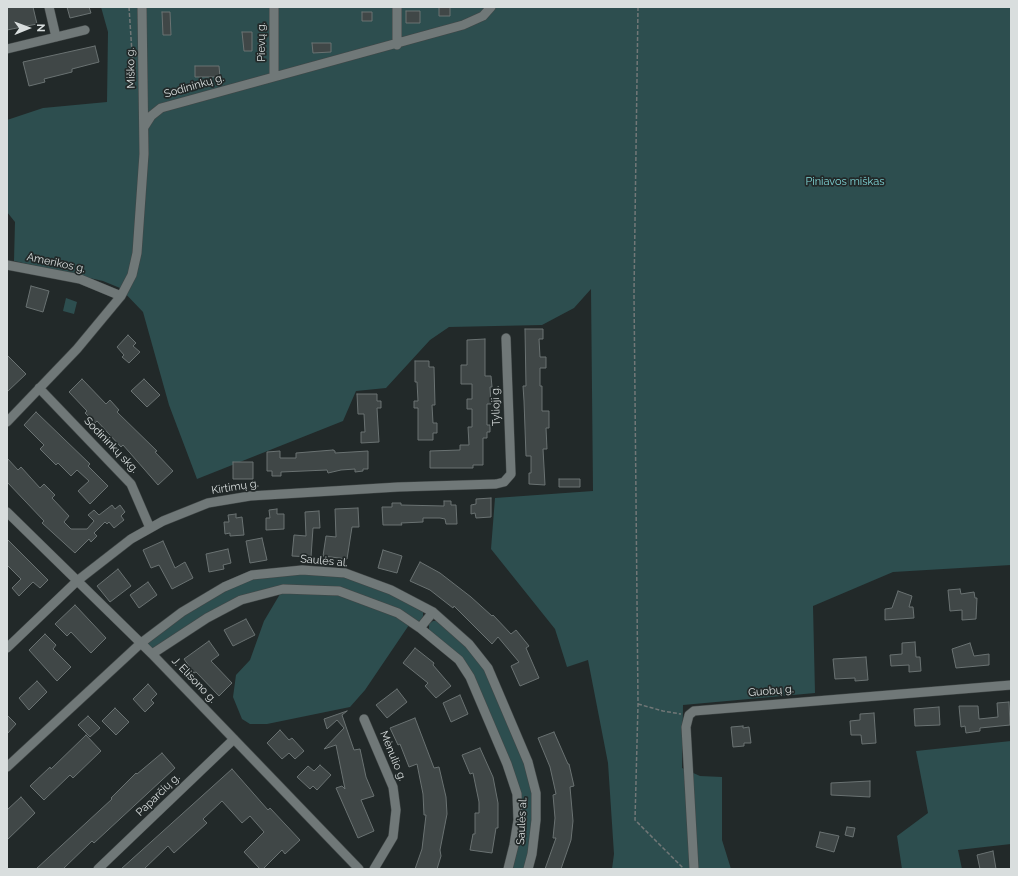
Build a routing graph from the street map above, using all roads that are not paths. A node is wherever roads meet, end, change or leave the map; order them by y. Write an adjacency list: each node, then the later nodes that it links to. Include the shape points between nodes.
1 (49, 7): 7 (street)
2 (142, 7): 11 (street, Miško g.)
3 (274, 7): 10 (street, Pievų g.)
4 (397, 7): 8 (street)
5 (491, 7): 8 (street, Sodininkų g., via 474,21)
6 (85, 30): 7 (street)
7 (56, 37): 9 (street)
8 (397, 45): 10 (street, Sodininkų g.)
9 (7, 48)
10 (274, 76): 11 (street, Sodininkų g., via 161,108 150,116)
11 (144, 128): 13 (street, via 137,254 132,275)
12 (7, 265): 13 (street, Amerikos g., via 80,279)
13 (122, 296): 15 (street, via 77,349)
14 (506, 338): 17 (street, Tylioji g.)
15 (39, 388): 16 (street); 19 (street, Sodininkų skg., via 132,484)
16 (7, 422)
17 (510, 474): 19 (street, Kirtimų g., via 504,482 496,484 250,496 208,503 163,520)
18 (7, 512): 20 (street, J. Elisono g.)
19 (150, 528): 20 (street, Kirtimų g., via 131,539)
20 (78, 581): 23 (street, J. Elisono g.); 24 (street, Kirtimų g.)
21 (432, 612): 22 (street); 23 (street, Saulės al., via 391,590 344,573 302,570 252,575 224,587 182,612); 34 (street, Saulės al., via 469,644 488,668 528,762 536,793 536,820)
22 (420, 628): 25 (street, Saulės al., via 398,613 339,591 283,589 241,600 207,618); 33 (street, Saulės al., via 459,660 470,678 507,764 517,794 518,820)
23 (141, 643): 25 (street, J. Elisono g.); 29 (street, Saulės al.)
24 (7, 648)
25 (152, 654): 28 (street, J. Elisono g.)
26 (1011, 685): 35 (street, Guobų g., via 694,711 689,715 686,727)
27 (364, 719): 32 (street, Mėnulio g., via 391,781 396,810 393,837)
28 (234, 739): 30 (street, Paparčių g.); 31 (street, J. Elisono g.)
29 (7, 767)
30 (98, 869)
31 (360, 869)
32 (374, 869)
33 (508, 869)
34 (528, 869)
35 (694, 869)

